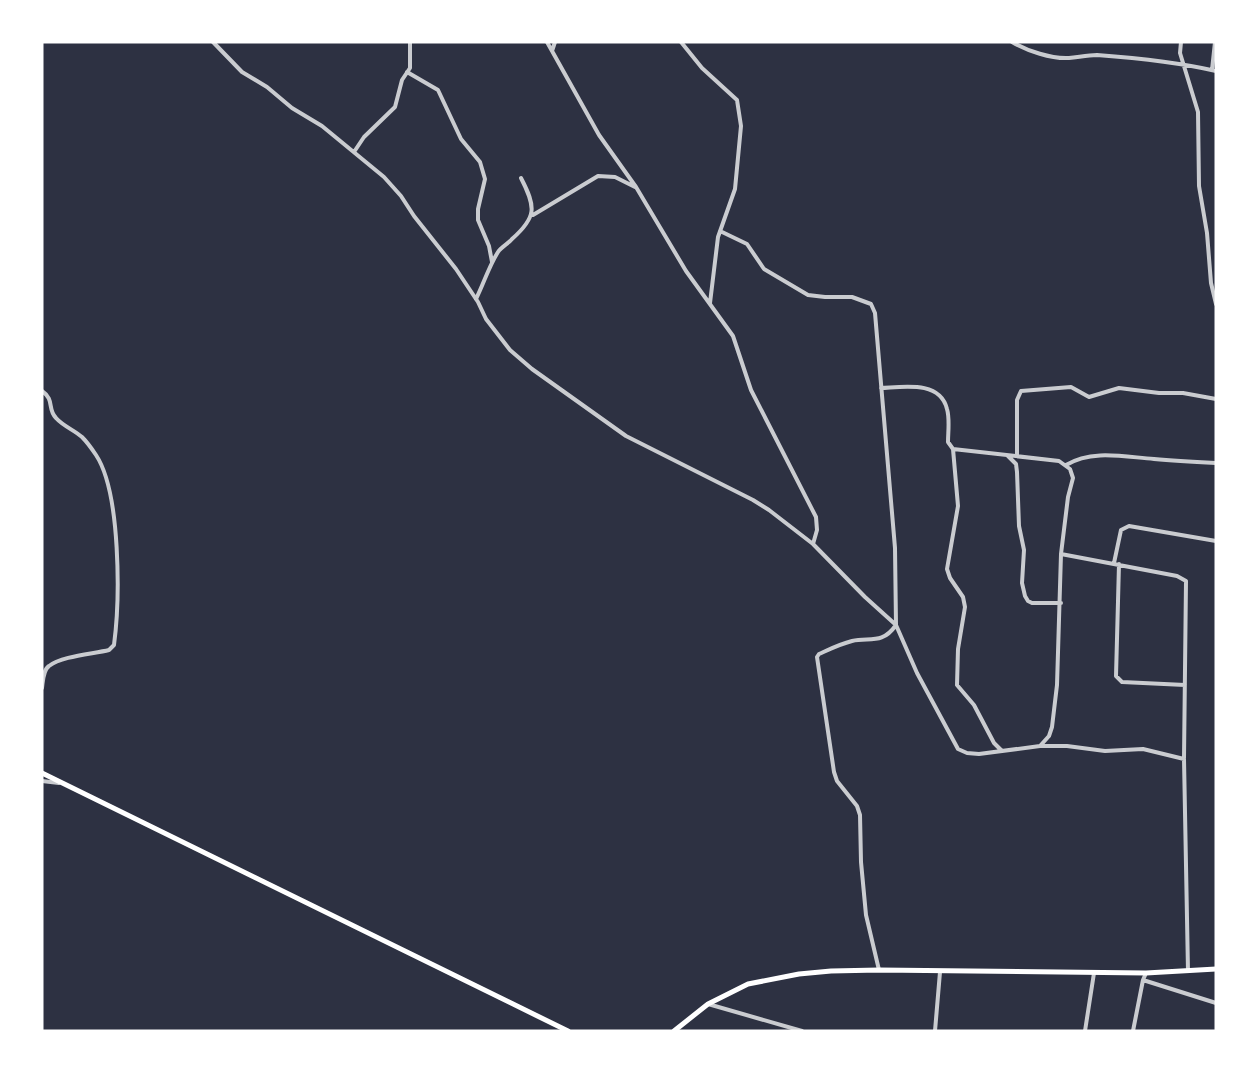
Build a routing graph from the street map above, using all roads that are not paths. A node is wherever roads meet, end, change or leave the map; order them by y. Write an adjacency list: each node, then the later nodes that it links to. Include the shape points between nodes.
1 (213, 42): 13 (street, via 242,72 316,121)
2 (411, 42): 12 (street)
3 (547, 42): 9 (street)
4 (555, 42): 9 (street)
5 (681, 42): 17 (street, via 739,105 741,132 735,189)
6 (1012, 42): 10 (street, via 1054,57 1093,55)
7 (1181, 42): 10 (street)
8 (1215, 42): 11 (street)
9 (552, 52): 15 (street, via 598,134)
10 (1184, 63): 11 (street); 21 (street, via 1198,112 1198,186)
11 (1214, 71)
12 (407, 72): 13 (street, via 395,107 369,131); 18 (street, via 438,90 461,139 480,162 485,179 478,220)
13 (354, 152): 19 (street, via 393,187)
14 (521, 178): 16 (street, via 533,208)
15 (636, 187): 16 (street, via 615,177 598,176); 20 (street)
16 (532, 216): 18 (street)
17 (720, 231): 20 (street); 22 (street, via 747,244 764,269 808,295 852,297 871,304)
18 (492, 262): 19 (street)
19 (476, 299): 31 (street, via 510,350 532,369 626,436 753,500)
20 (710, 304): 31 (street, via 733,336 751,390 816,517)
21 (1216, 304)
22 (881, 388): 25 (street, via 919,387 938,394 947,409 948,442); 35 (street, via 895,548)
23 (42, 391): 37 (street, via 50,399 52,414 81,436 104,470 113,510 116,583 114,645 109,650 48,666)
24 (1216, 399): 27 (street, via 1119,388 1089,397 1071,387 1021,391 1017,400)
25 (953, 449): 26 (street); 39 (street, via 958,506 947,569 965,607 957,685 975,705)
26 (1008, 455): 27 (street); 34 (street, via 1017,472 1025,596 1032,603)
27 (1017, 456): 29 (street)
28 (1216, 463): 29 (street, via 1097,456 1081,457)
29 (1066, 465): 32 (street, via 1072,478)
30 (1216, 541): 33 (street, via 1129,526 1121,530)
31 (813, 544): 35 (street)
32 (1061, 554): 33 (street); 34 (street)
33 (1116, 564): 36 (street, via 1186,581); 36 (street, via 1116,676 1122,682)
34 (1061, 603): 38 (street, via 1052,727)
35 (896, 625): 39 (street, via 916,673 958,749 979,754); 45 (street, via 884,636 853,641 817,657 834,772 860,815 866,915)
36 (1185, 685): 40 (street)
37 (42, 688)
38 (1040, 746): 39 (street); 40 (street, via 1105,751 1143,749)
39 (1002, 751)
40 (1184, 759): 46 (street)
41 (42, 773): 43 (main road)
42 (42, 781): 43 (street)
43 (63, 783): 53 (main road)
44 (1216, 969): 46 (main road)
45 (879, 970): 47 (main road); 52 (main road, via 831,970 748,984)
46 (1188, 971): 48 (main road)
47 (940, 972): 49 (main road); 56 (street)
48 (1146, 972): 49 (main road); 50 (street)
49 (1094, 973): 57 (street)
50 (1143, 980): 51 (street); 58 (street)
51 (1216, 1003)
52 (708, 1004): 54 (main road); 55 (street)
53 (568, 1031)
54 (674, 1031)
55 (802, 1031)
56 (935, 1031)
57 (1085, 1031)
58 (1132, 1031)

